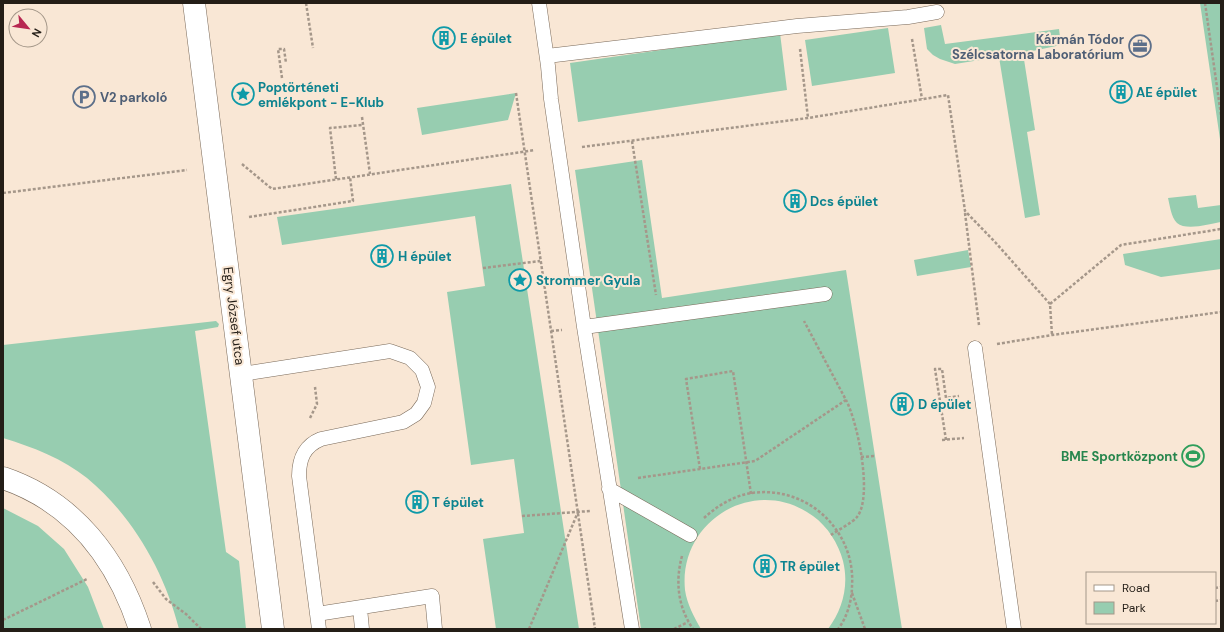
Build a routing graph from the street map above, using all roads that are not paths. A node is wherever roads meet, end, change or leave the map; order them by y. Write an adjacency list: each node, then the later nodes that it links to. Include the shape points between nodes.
1 (194, 3): 8 (street, Egry József utca)
2 (539, 3): 4 (lane)
3 (937, 12): 4 (lane)
4 (547, 56): 6 (lane)
5 (825, 294): 6 (lane)
6 (584, 327): 10 (lane)
7 (975, 348): 20 (lane)
8 (242, 374): 13 (lane, via 390,351 410,358 422,370 428,387 424,403 416,414 404,422 321,439 313,442 304,452 299,465 299,476); 15 (street, Egry József utca)
9 (3, 478): 14 (street, via 42,495 62,509 91,537 122,585)
10 (608, 486): 11 (lane); 19 (lane)
11 (690, 535)
12 (360, 608): 13 (lane); 17 (lane); 18 (lane, via 432,596)
13 (317, 614): 16 (lane)
14 (140, 629)
15 (273, 629)
16 (319, 629)
17 (362, 629)
18 (435, 629)
19 (632, 629)
20 (1014, 629)

